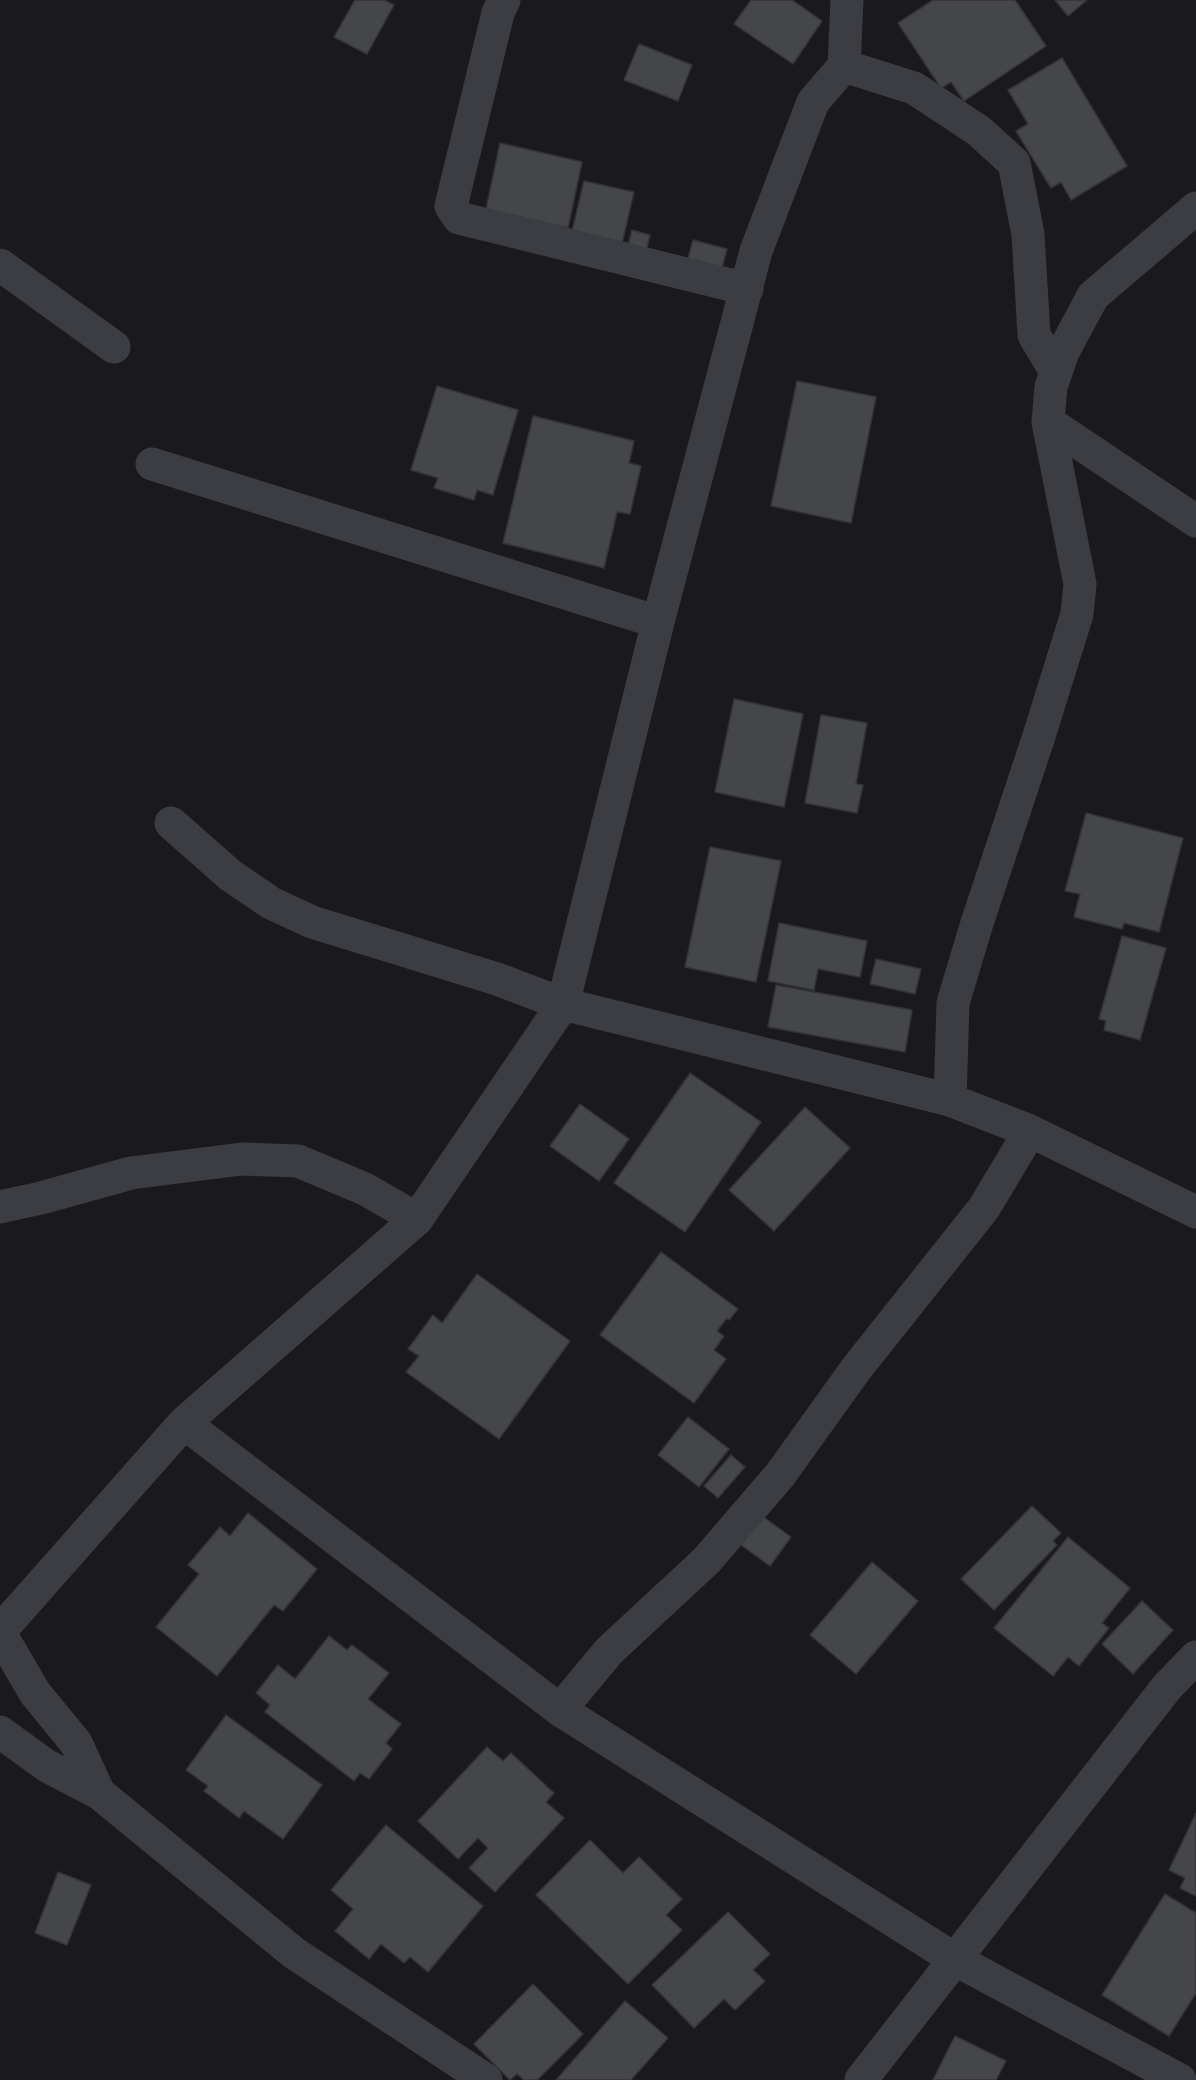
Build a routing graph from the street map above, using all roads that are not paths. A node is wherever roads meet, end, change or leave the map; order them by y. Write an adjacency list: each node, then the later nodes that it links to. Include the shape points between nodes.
1 (504, 0): 6 (street, via 452,199 451,206 459,218)
2 (847, 0): 3 (street)
3 (844, 66): 6 (street, via 813,102 756,250); 8 (street, via 914,88 979,131 1014,163 1028,234 1034,335)
4 (1196, 208): 8 (street, via 1093,296)
5 (0, 265): 7 (street)
6 (747, 289): 12 (street)
7 (114, 346)
8 (1056, 372): 9 (street)
9 (1048, 422): 11 (street); 15 (street, via 1080,584 1077,614 954,1003)
10 (152, 464): 12 (street)
11 (1196, 521)
12 (658, 622): 14 (street)
13 (171, 824): 14 (street, via 271,903 312,921)
14 (563, 1004): 15 (street); 19 (street)
15 (950, 1100): 16 (street)
16 (1030, 1131): 18 (street); 23 (street, via 984,1208 856,1369 780,1475 706,1561 609,1651)
17 (0, 1207): 19 (street, via 132,1173 242,1159 298,1161 364,1189)
18 (1196, 1212)
19 (417, 1219): 20 (street)
20 (184, 1423): 21 (street); 23 (street)
21 (0, 1632): 25 (street, via 35,1693 76,1743)
22 (1196, 1657): 26 (street, via 1167,1688)
23 (560, 1710): 26 (street)
24 (0, 1732): 25 (street, via 47,1766)
25 (99, 1793): 27 (street, via 294,1953)
26 (956, 1960): 28 (street); 29 (street)
27 (486, 2080)
28 (861, 2080)
29 (1180, 2080)

